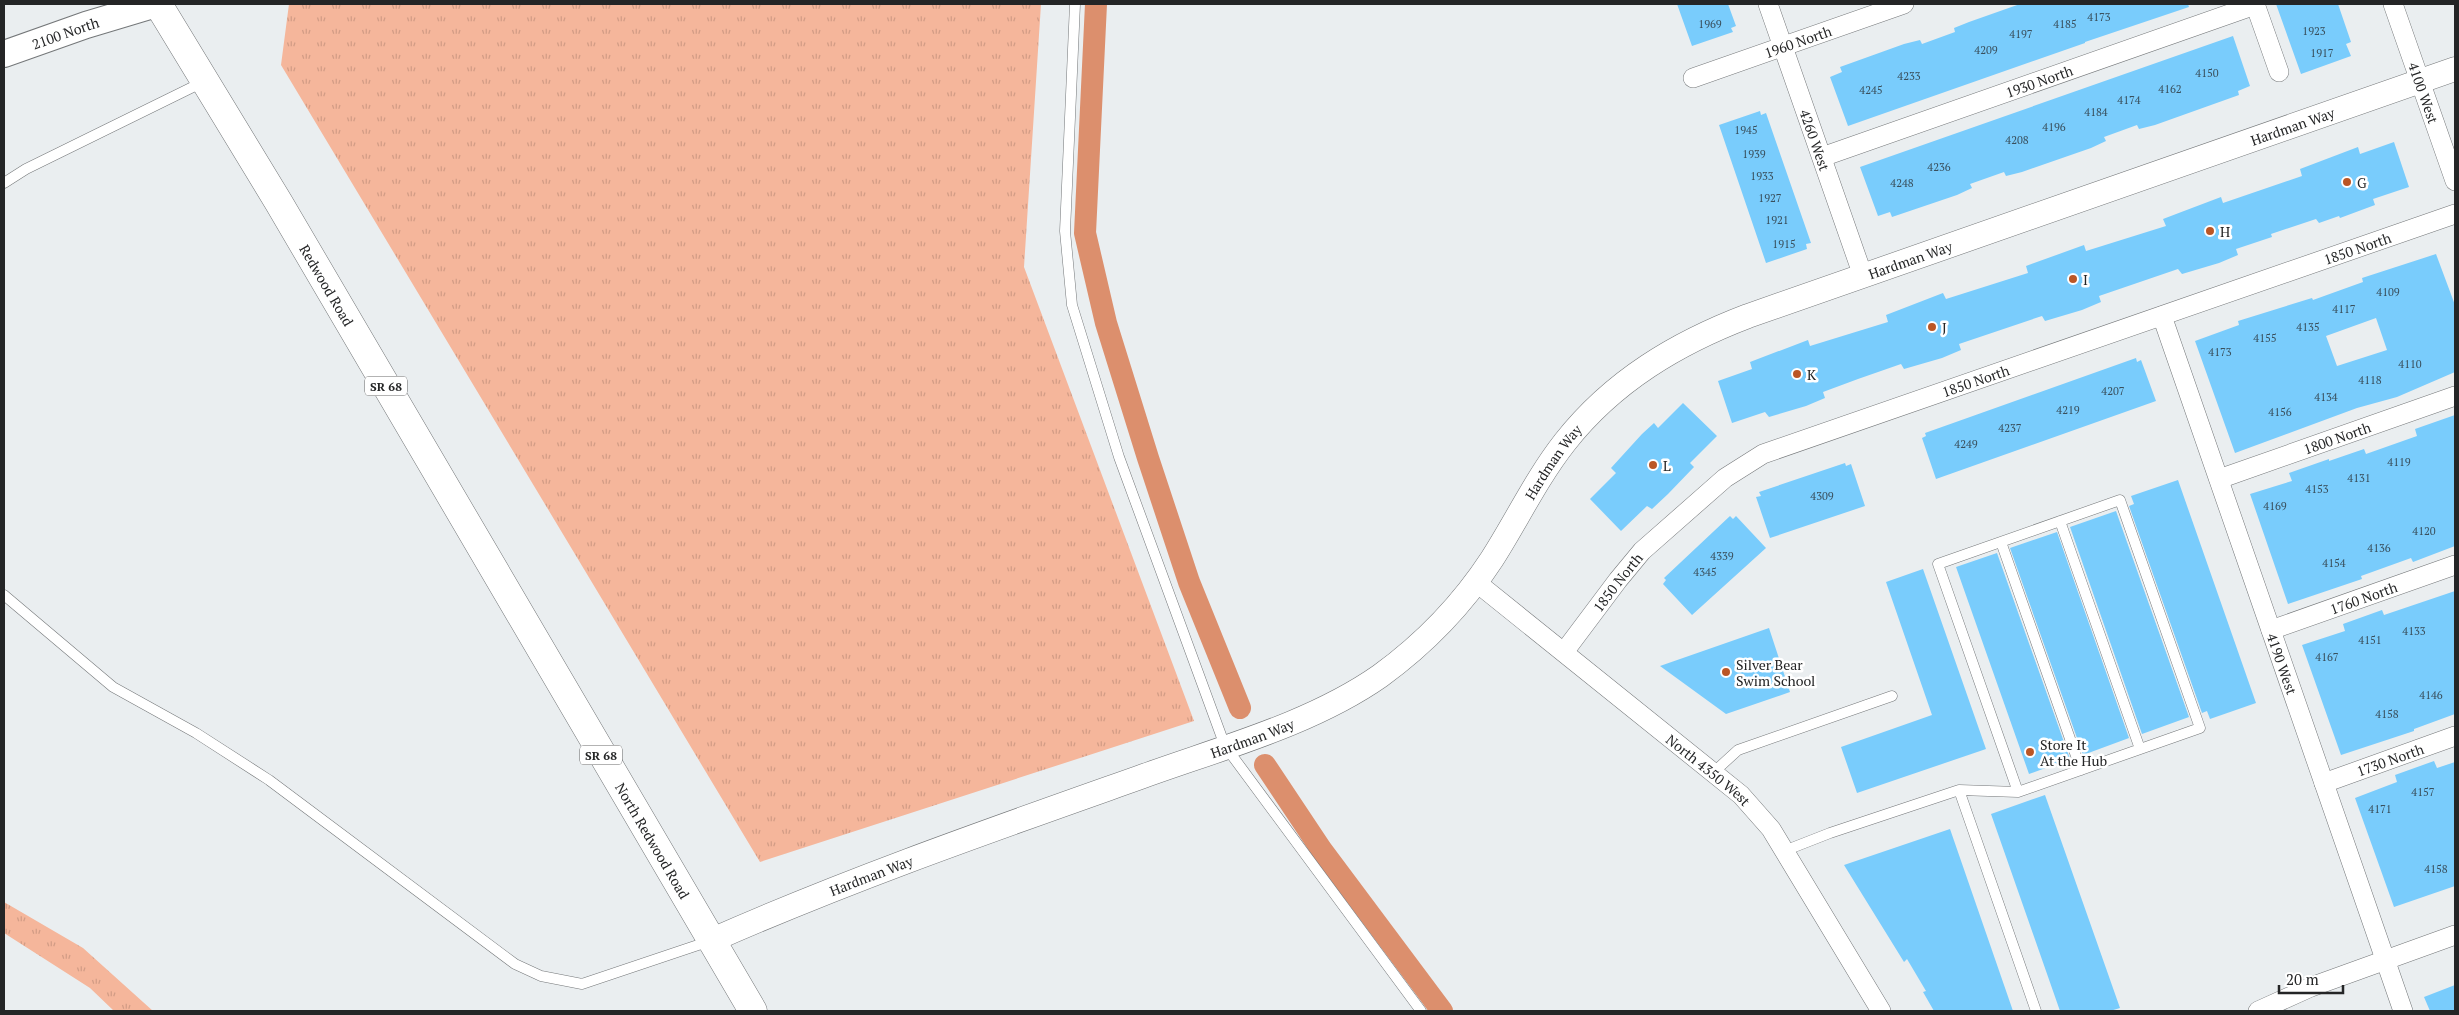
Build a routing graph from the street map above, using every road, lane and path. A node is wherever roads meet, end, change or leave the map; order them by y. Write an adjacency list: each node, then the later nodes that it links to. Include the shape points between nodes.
1 (157, 4): 8 (main road, 2100 North); 12 (main road, Redwood Road / SR 68)
2 (1075, 4): 32 (lane, via 1065,231 1072,305 1119,457)
3 (1768, 4): 7 (street, 4260 West)
4 (1904, 4): 7 (street, 1960 North)
5 (2255, 4): 10 (street); 14 (street, 1930 North)
6 (2393, 4): 13 (street, 4100 West)
7 (1783, 46): 11 (street, 1960 North); 14 (street, 4260 West)
8 (4, 54)
9 (2455, 69): 13 (street, Hardman Way)
10 (2279, 72)
11 (1693, 78)
12 (206, 81): 16 (lane, via 26,169); 25 (main road, Redwood Road / SR 68)
13 (2420, 81): 15 (street, 4100 West); 18 (street, Hardman Way)
14 (1822, 157): 18 (street, 4260 West)
15 (2455, 181)
16 (4, 183)
17 (2455, 214): 19 (street, 1850 North)
18 (1863, 276): 26 (street, Hardman Way, via 1714,329 1663,355 1635,375 1567,439 1532,488)
19 (2162, 316): 21 (street, 4190 West); 29 (street, 1850 North, via 1751,460 1725,478 1642,551)
20 (2455, 396): 21 (street, 1800 North)
21 (2219, 479): 28 (street, 4190 West)
22 (2060, 521): 23 (lane); 33 (lane); 33 (lane, via 2120,500 2200,728)
23 (2001, 542): 34 (lane); 38 (lane, via 1938,564)
24 (2455, 565): 28 (street, 1760 North)
25 (492, 569): 41 (main road, North Redwood Road / SR 68)
26 (1476, 582): 29 (street, North 4350 West); 32 (street, Hardman Way, via 1426,639 1378,677 1334,704)
27 (4, 595): 41 (lane, via 113,687 196,733 269,780 515,964 541,976 582,984)
28 (2271, 630): 36 (street, 4190 West)
29 (1564, 652): 35 (street, North 4350 West)
30 (1892, 696): 35 (lane, via 1738,750)
31 (2455, 736): 36 (street, 1730 North)
32 (1225, 746): 41 (street, Hardman Way, via 905,862); 44 (lane)
33 (2140, 749): 34 (lane)
34 (2080, 770): 38 (lane)
35 (1715, 772): 39 (street, North 4350 West, via 1755,810)
36 (2324, 783): 42 (street, 4190 West)
37 (1959, 790): 38 (lane); 39 (lane); 46 (lane)
38 (2018, 792)
39 (1784, 851): 45 (street, North 4350 West)
40 (2455, 935): 42 (street)
41 (710, 941): 43 (main road, North Redwood Road / SR 68)
42 (2385, 960): 47 (street, via 2311,987); 48 (street, 4190 West)
43 (753, 1011)
44 (1421, 1011)
45 (1881, 1011)
46 (2036, 1011)
47 (2258, 1011)
48 (2403, 1011)

